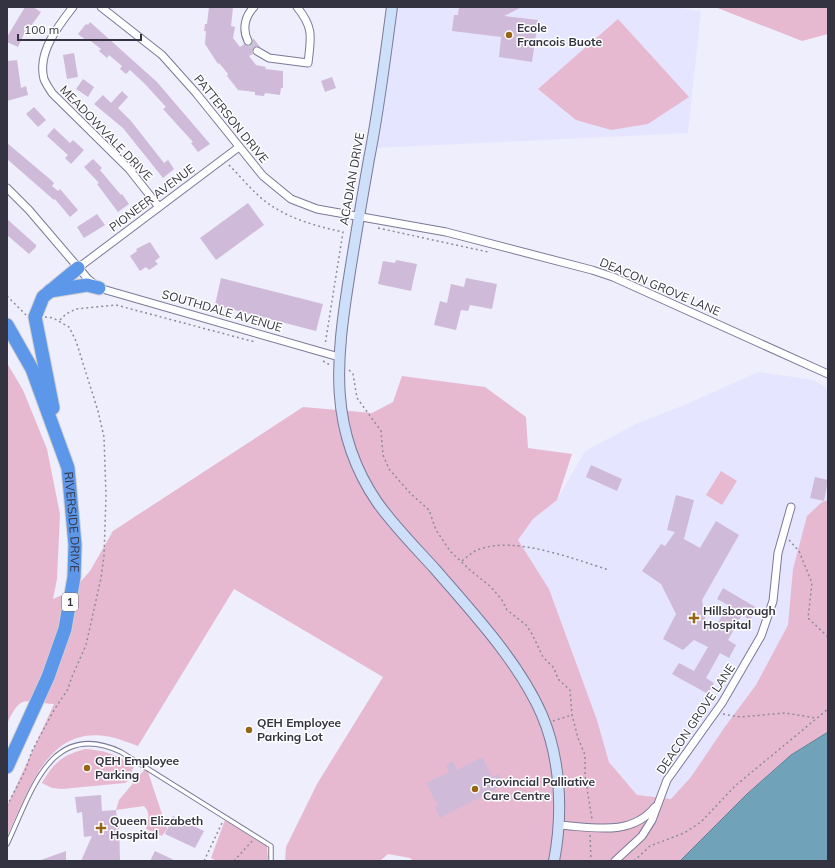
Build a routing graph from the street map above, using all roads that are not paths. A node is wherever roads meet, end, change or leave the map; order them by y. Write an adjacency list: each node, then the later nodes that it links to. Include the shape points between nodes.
1 (73, 7): 10 (street, MEADOWVALE DRIVE, via 47,48 43,66 44,79 52,93 129,169)
2 (101, 7): 8 (street, PATTERSON DRIVE, via 162,55)
3 (254, 7): 6 (street, via 249,12 245,26)
4 (297, 7): 7 (street, via 311,30 308,63 269,58)
5 (392, 7): 11 (street, ACADIAN DRIVE, via 370,158)
6 (248, 41)
7 (257, 51)
8 (239, 147): 10 (street, PIONEER AVENUE); 11 (street, PATTERSON DRIVE, via 272,185 291,199 316,209)
9 (7, 188): 12 (street)
10 (159, 207): 12 (street, PIONEER AVENUE)
11 (358, 217): 16 (street, ACADIAN DRIVE, via 341,329); 17 (street, DEACON GROVE LANE, via 389,220 446,232 602,273)
12 (78, 268): 13 (street); 14 (highway)
13 (99, 288): 14 (highway, via 87,285); 16 (street, SOUTHDALE AVENUE)
14 (49, 291): 18 (highway, via 42,297 35,317)
15 (7, 325): 18 (highway, RIVERSIDE DRIVE / 1, via 32,369)
16 (339, 362): 22 (street, ACADIAN DRIVE, via 340,404 344,428 369,490 386,515 449,586 510,661 536,704 551,742 560,797)
17 (828, 374)
18 (55, 428): 20 (highway, RIVERSIDE DRIVE / 1, via 68,468 73,508 74,576 65,630 48,677)
19 (791, 507): 21 (street, DEACON GROVE LANE, via 778,553 773,601 764,628 735,682 675,766)
20 (7, 767)
21 (659, 802): 22 (street, DEACON GROVE LANE, via 650,814 628,826 612,828); 26 (street, DEACON GROVE LANE, via 642,836)
22 (559, 824): 25 (street, ACADIAN DRIVE)
23 (7, 844): 24 (lane, via 47,764 60,752 80,744 96,743 121,752 271,846)
24 (271, 861)
25 (554, 861)
26 (615, 861)

